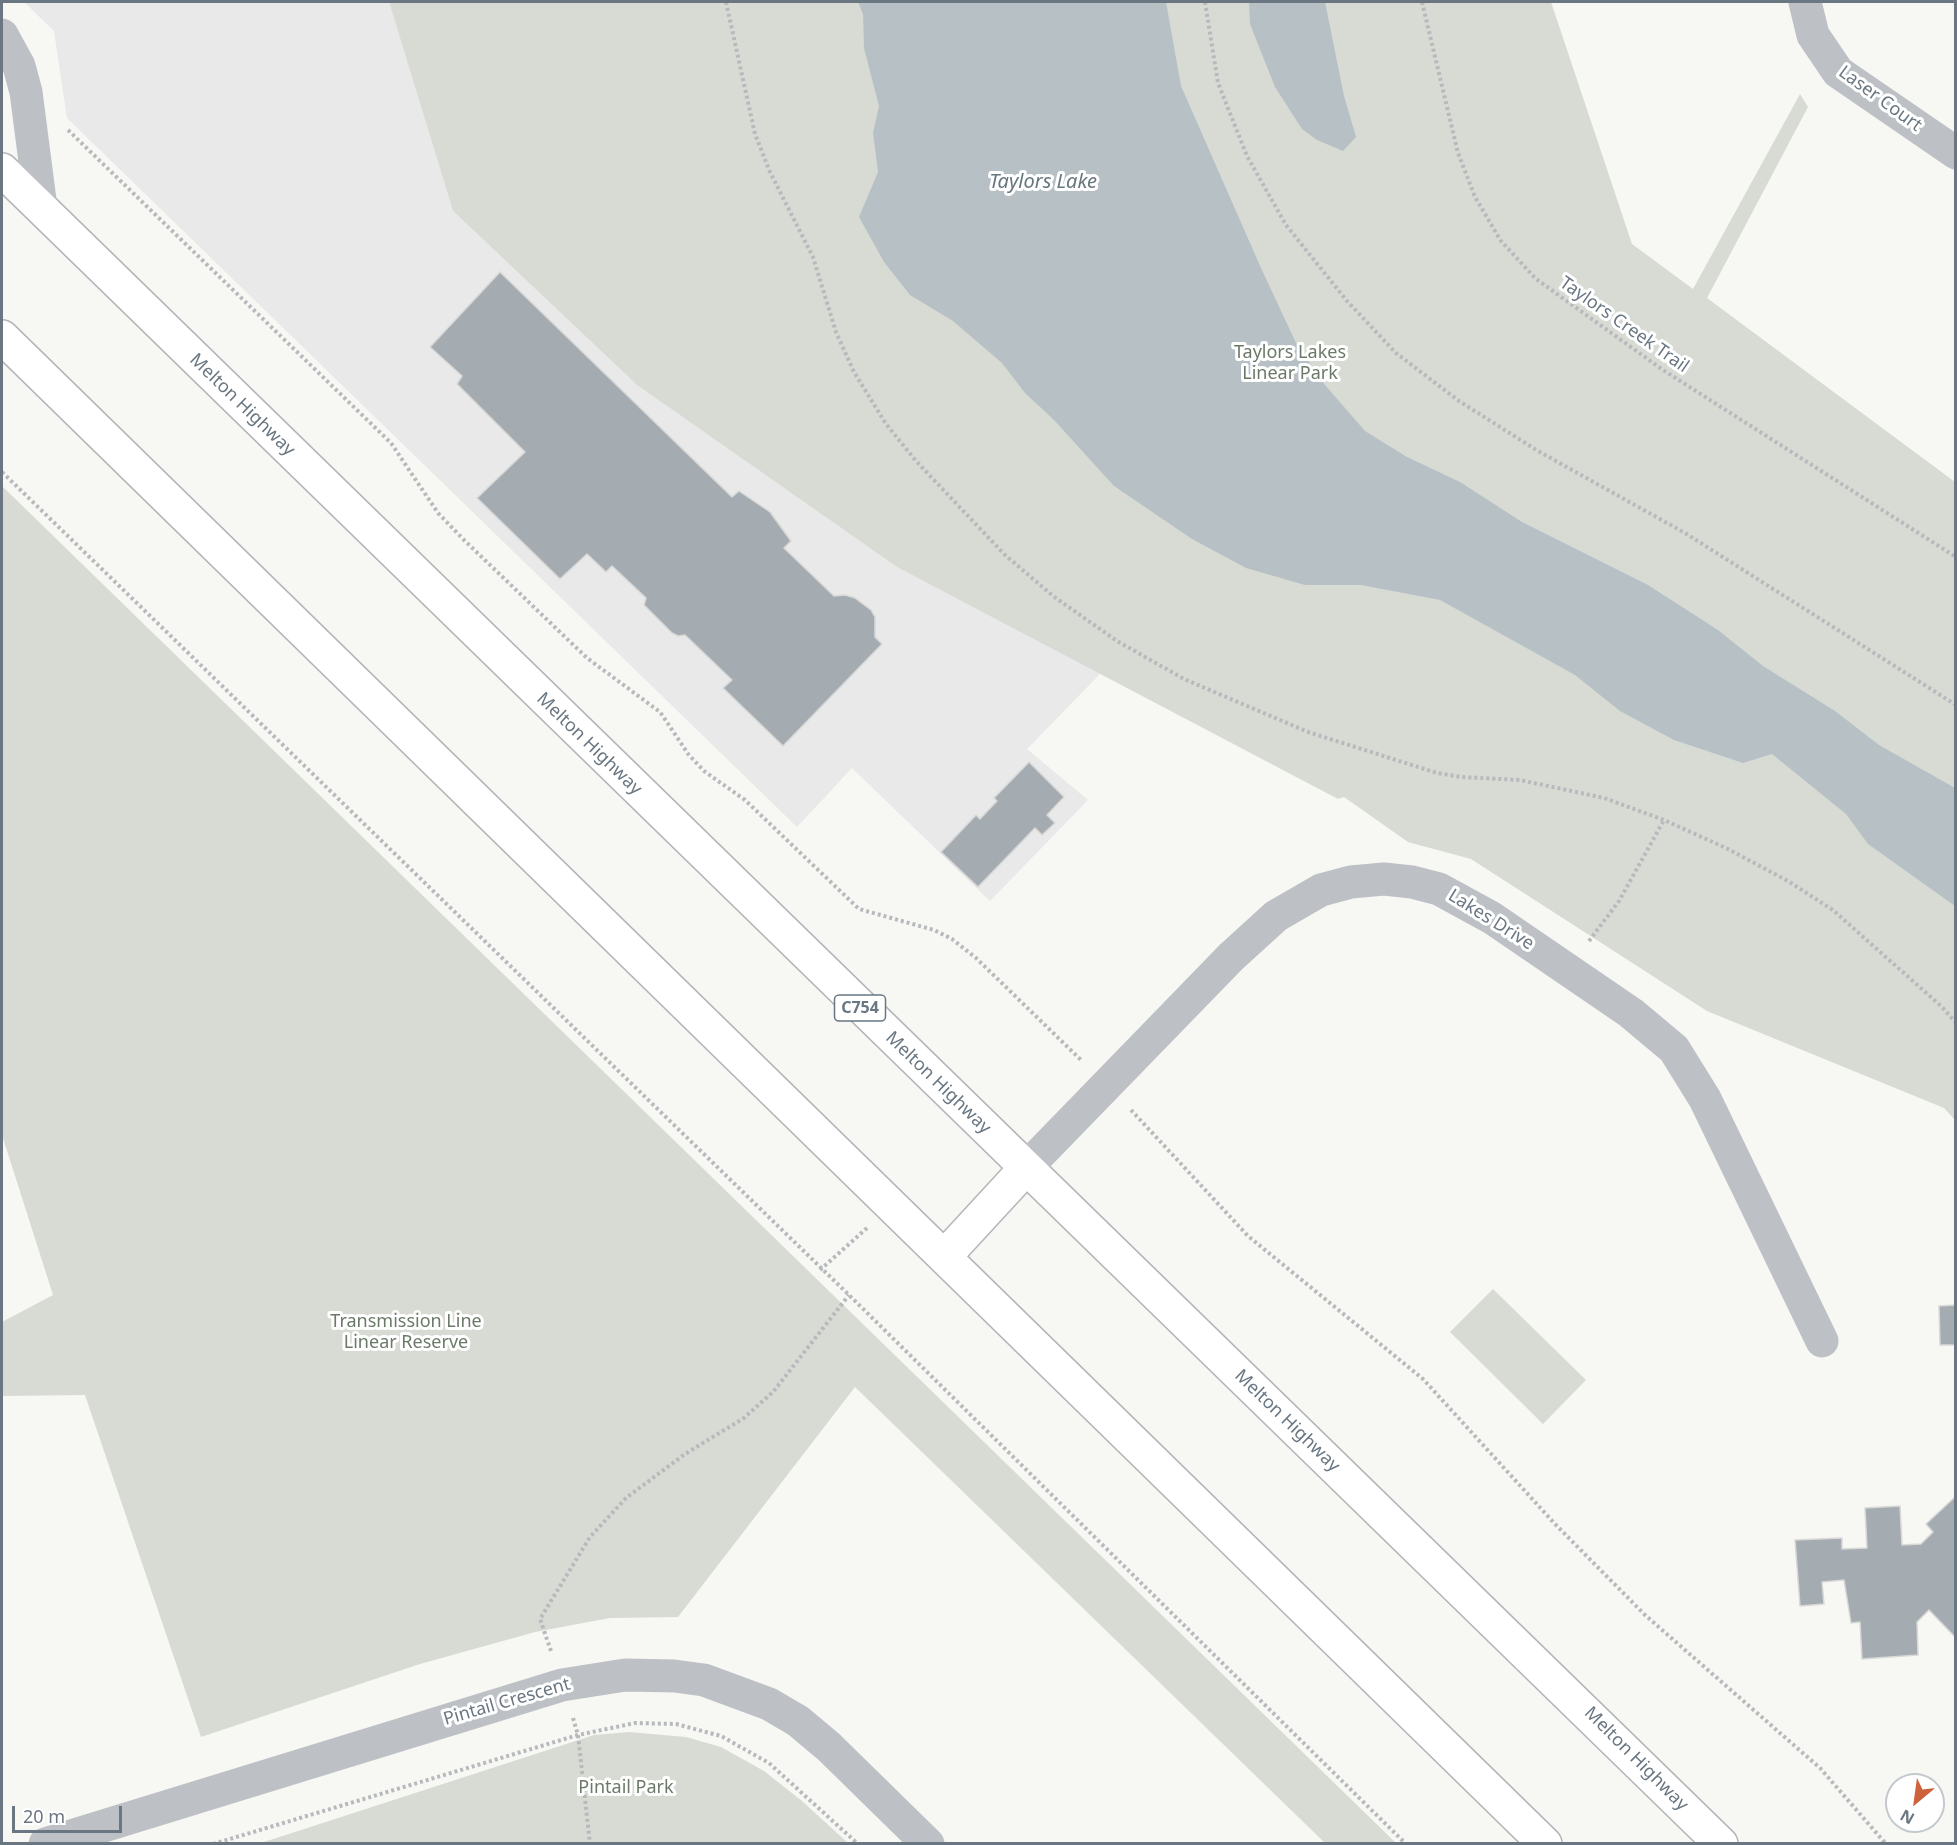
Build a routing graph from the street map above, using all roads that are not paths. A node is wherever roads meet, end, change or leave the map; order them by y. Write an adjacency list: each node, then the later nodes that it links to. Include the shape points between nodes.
1 (1805, 2): 3 (street, Laser Court, via 1813,34 1838,72)
2 (2, 35): 5 (street, via 15,58 26,92)
3 (1956, 153)
4 (2, 170): 5 (highway, Melton Highway / C754)
5 (41, 208): 7 (highway, Melton Highway / C754)
6 (2, 337): 8 (highway)
7 (1026, 1168): 8 (highway); 9 (street, Lakes Drive, via 1231,957 1276,916 1321,890 1351,882 1412,882 1439,889 1483,912 1653,1029 1674,1049 1690,1071); 13 (highway, Melton Highway / C754)
8 (944, 1257): 12 (highway)
9 (1822, 1341)
10 (45, 1844): 11 (street, Pintail Crescent, via 562,1684 625,1675 704,1680 769,1704 798,1721 845,1762)
11 (927, 1844)
12 (1545, 1844)
13 (1721, 1844)

